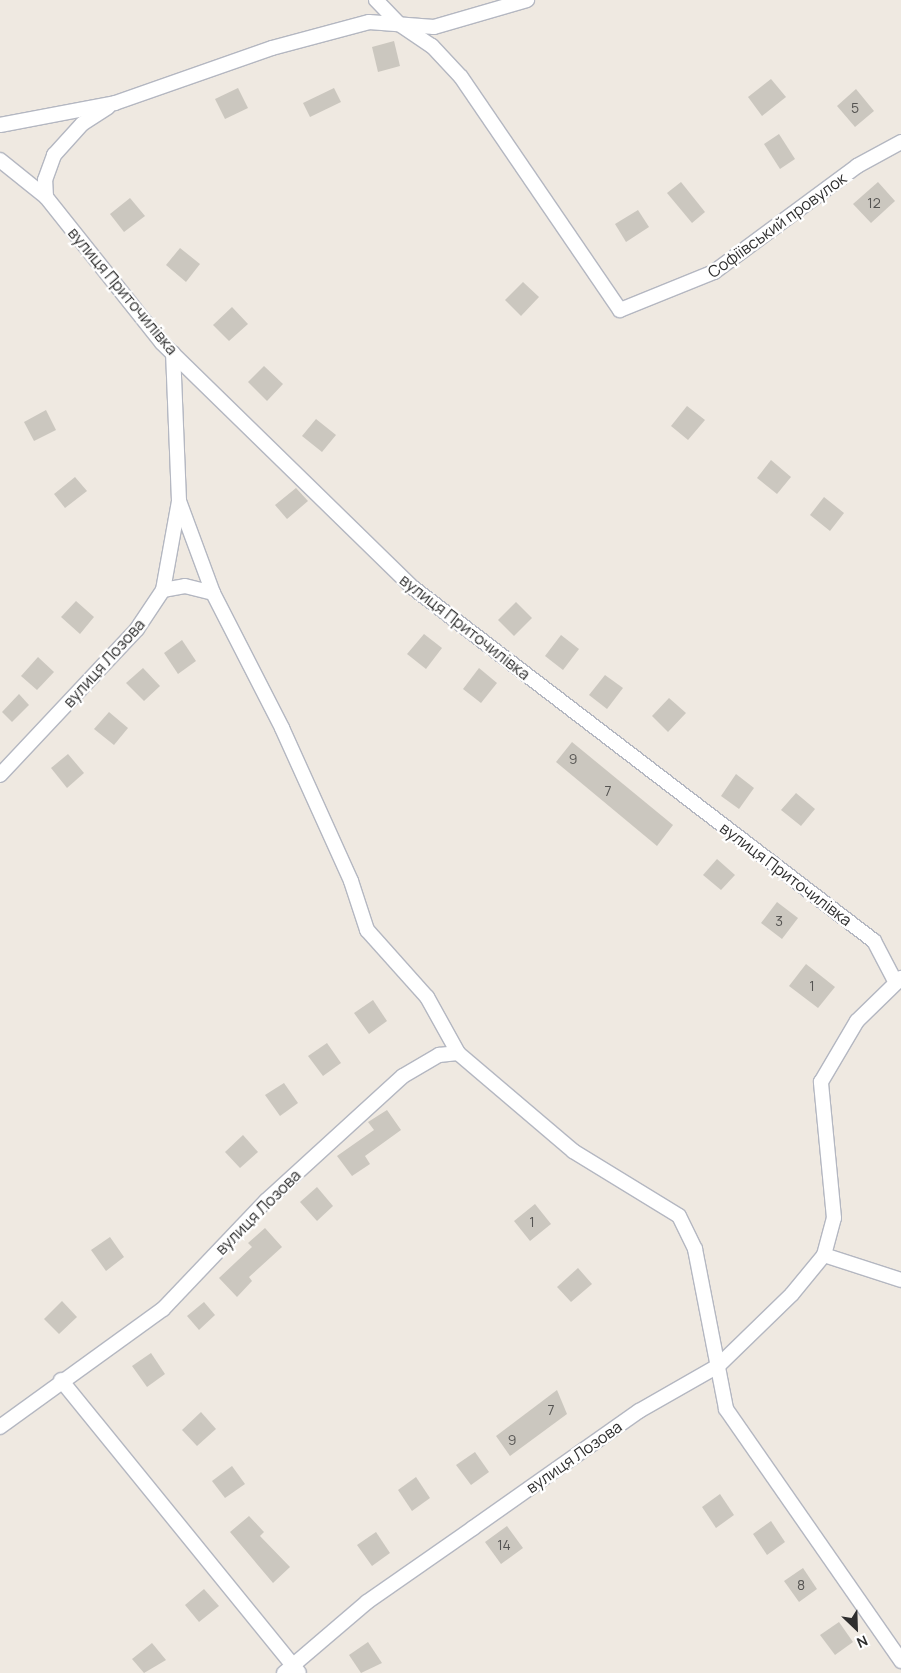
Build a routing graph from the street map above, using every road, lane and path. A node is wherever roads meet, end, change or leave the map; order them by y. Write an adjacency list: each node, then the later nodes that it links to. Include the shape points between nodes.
1 (376, 0): 3 (street)
2 (527, 0): 3 (street, via 444,26)
3 (399, 24): 4 (street, via 369,22 346,27); 6 (street, Софіївський провулок, via 432,46 461,77 620,310 714,272 857,166)
4 (115, 102): 5 (street); 8 (street, via 82,124 58,149 45,180)
5 (0, 124)
6 (901, 142)
7 (0, 160): 8 (street, вулиця Приточилівка)
8 (46, 197): 9 (street, вулиця Приточилівка)
9 (173, 353): 10 (street, вулиця Лозова); 14 (street, вулиця Приточилівка, via 412,587 874,941)
10 (179, 501): 11 (street, вулиця Лозова); 12 (street)
11 (163, 590): 12 (street, via 185,586); 13 (street, вулиця Лозова, via 138,630)
12 (213, 592): 15 (street, via 282,728 351,881 367,930 427,998)
13 (0, 775)
14 (899, 982): 16 (street, via 858,1021 821,1082 834,1218)
15 (458, 1053): 18 (street, via 573,1151 679,1216 695,1248); 19 (street, вулиця Лозова, via 438,1054 403,1076 266,1201 163,1309)
16 (824, 1255): 17 (street); 18 (street, вулиця Лозова, via 792,1294)
17 (901, 1280)
18 (718, 1366): 21 (street, via 726,1409); 22 (street, вулиця Лозова, via 640,1411 367,1602)
19 (61, 1380): 20 (street, вулиця Лозова); 22 (street, вулиця Лозова)
20 (0, 1427)
21 (901, 1661)
22 (292, 1670)

